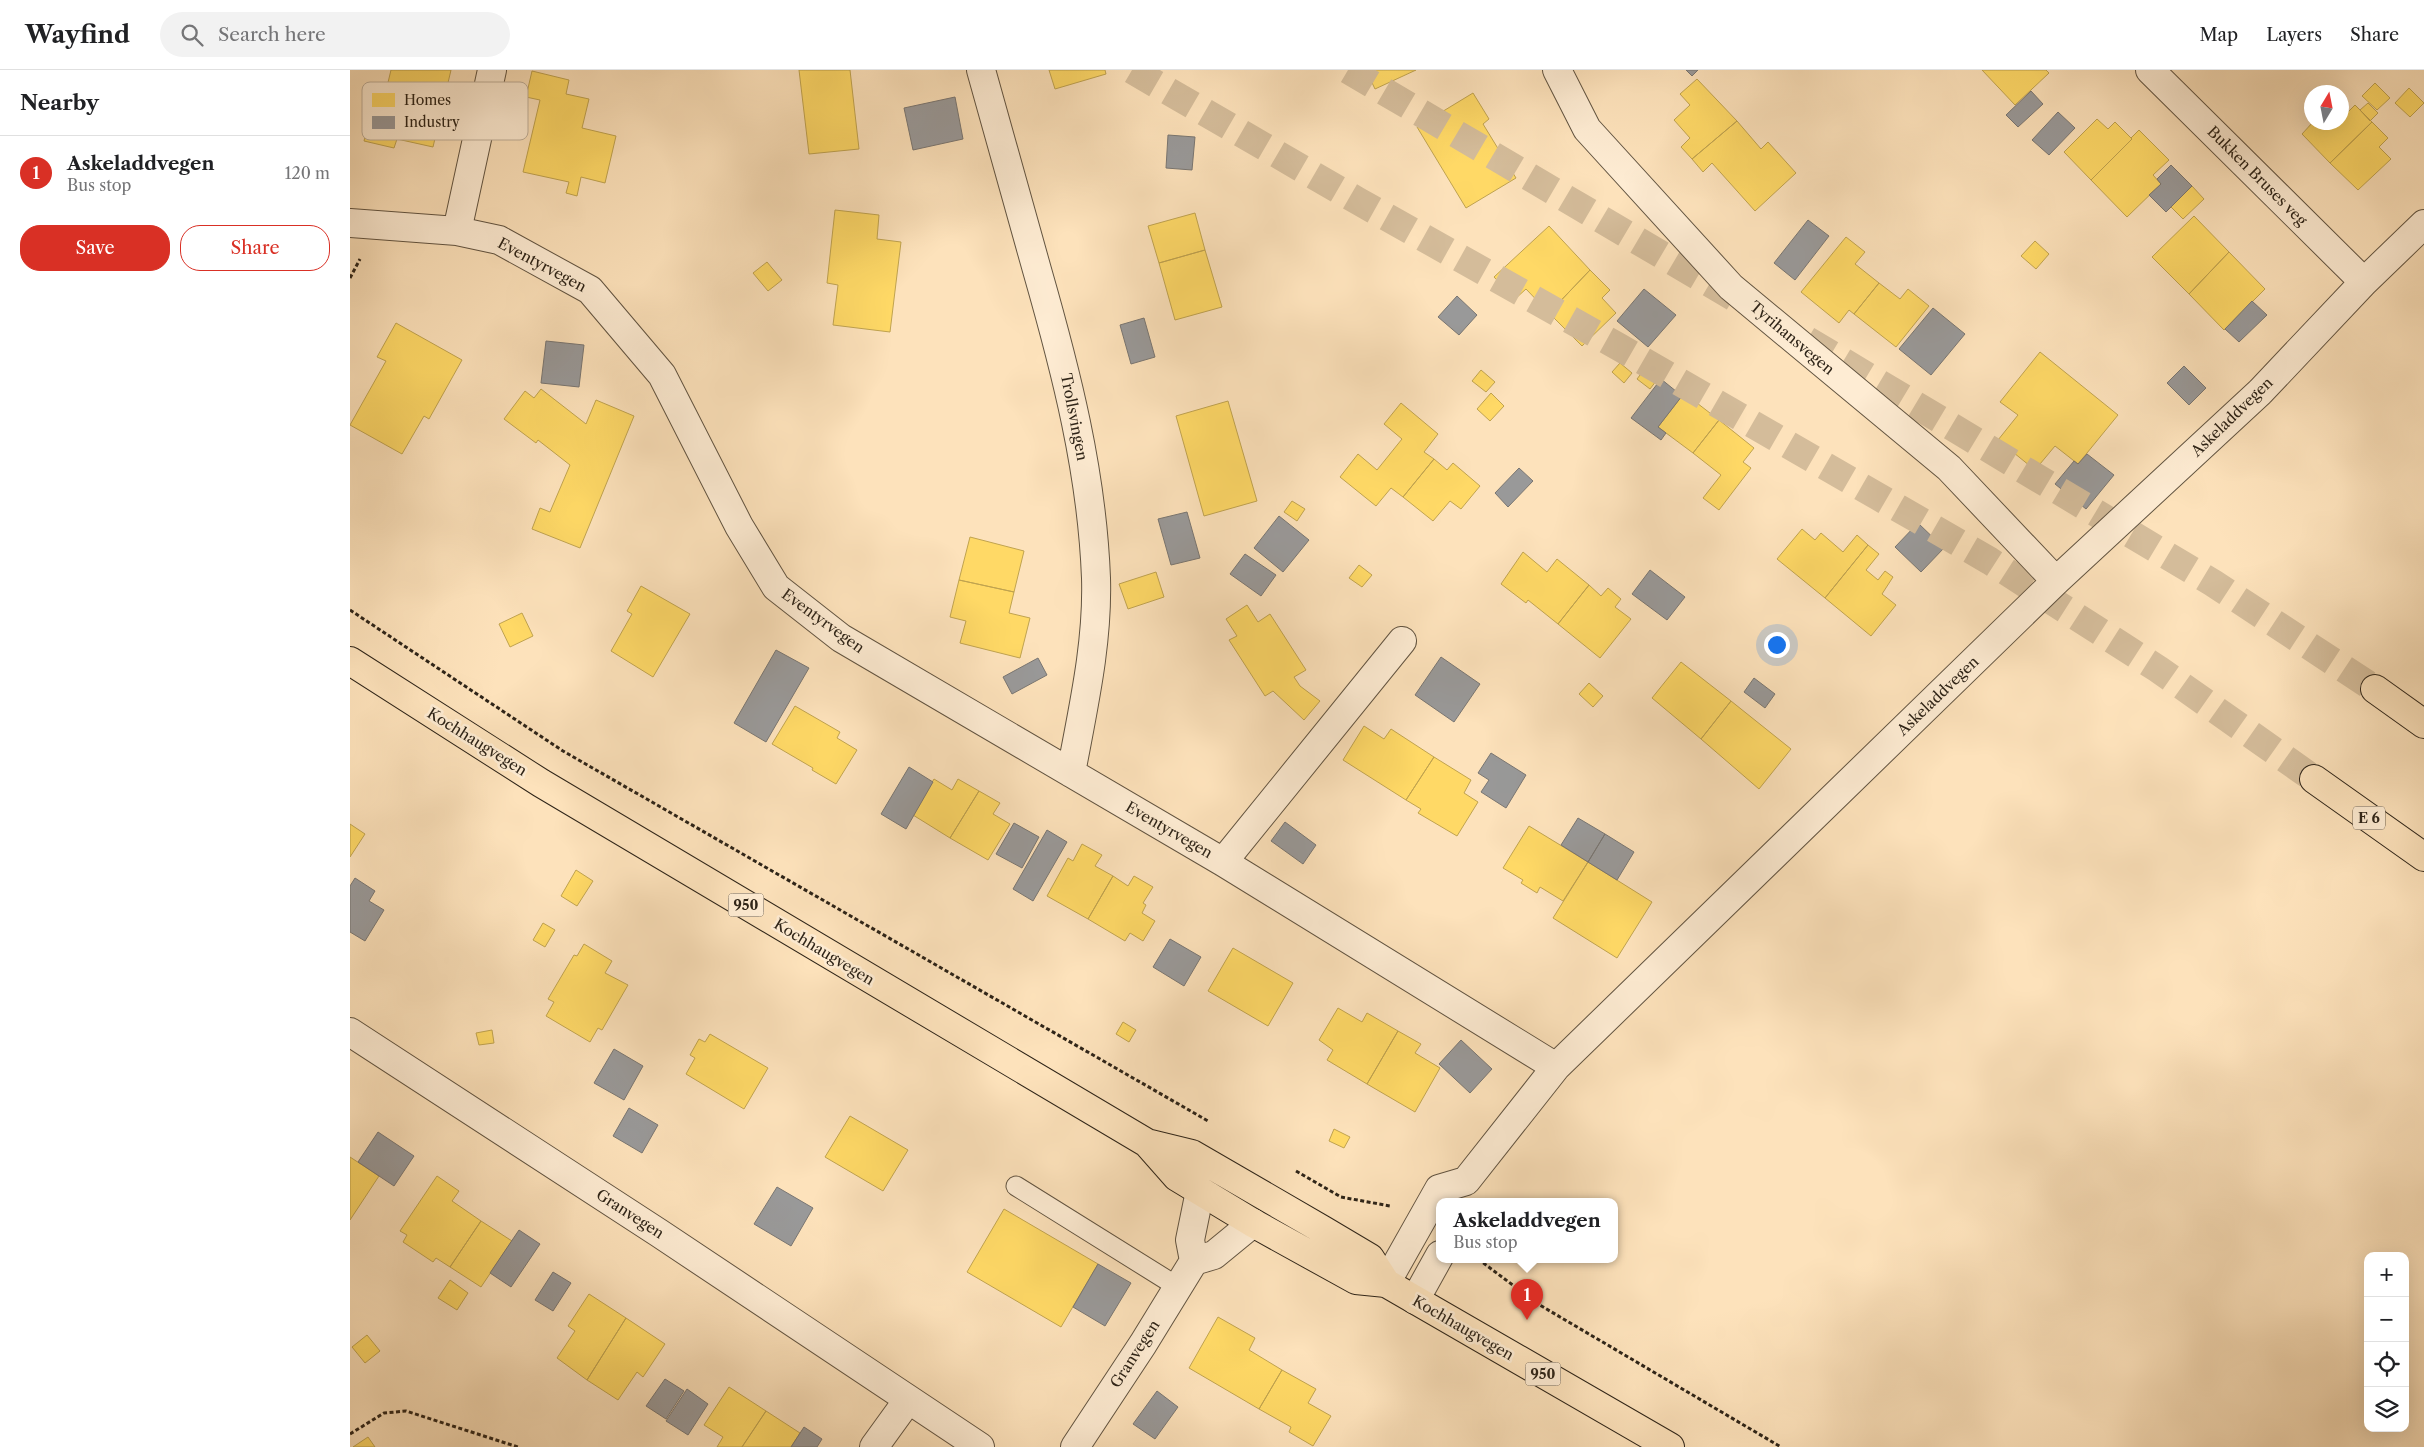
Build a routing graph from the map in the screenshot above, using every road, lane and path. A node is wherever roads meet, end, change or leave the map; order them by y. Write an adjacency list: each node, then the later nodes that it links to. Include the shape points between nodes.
1 (981, 70): 15 (street, Trollsvingen, via 1067,375 1088,489 1096,578 1095,624)
2 (1557, 70): 9 (street, Tyrihansvegen, via 1587,129 1731,287 1949,468)
3 (2150, 70): 8 (street, Bukken Bruses veg)
4 (477, 140): 7 (street)
5 (350, 222): 7 (street, Eventyrvegen)
6 (2424, 224): 8 (street, Askeladdvegen)
7 (457, 231): 15 (street, Eventyrvegen, via 499,240 590,290 662,375 739,526 776,587 841,638)
8 (2364, 282): 9 (street, Askeladdvegen, via 2260,392)
9 (2056, 581): 20 (street, Askeladdvegen)
10 (350, 610): 21 (path, via 563,751)
11 (1402, 640): 18 (street, Eventyrvegen)
12 (350, 661): 22 (main road, Kochhaugvegen / 950, via 541,783)
13 (2374, 690): 14 (main road)
14 (2424, 724)
15 (1072, 773): 18 (street, Eventyrvegen)
16 (2314, 779): 17 (main road, E 6)
17 (2424, 857)
18 (1223, 862): 20 (street, Eventyrvegen)
19 (350, 1032): 35 (street, Granvegen)
20 (1556, 1067): 26 (street, Askeladdvegen)
21 (1211, 1123)
22 (1147, 1143): 25 (main road, Kochhaugvegen / 950, via 1177,1177); 32 (main road, Kochhaugvegen / 950, via 1192,1154 1306,1220 1370,1258)
23 (1289, 1168): 27 (path, via 1341,1197)
24 (1016, 1186): 33 (lane)
25 (1200, 1191): 28 (main road, Kochhaugvegen / 950); 29 (street, via 1190,1240)
26 (1466, 1191): 32 (street, Askeladdvegen, via 1439,1189)
27 (1397, 1210)
28 (1254, 1223): 29 (street, via 1214,1255); 32 (main road, Kochhaugvegen / 950, via 1356,1280)
29 (1194, 1261): 33 (street, Granvegen)
30 (1436, 1262): 34 (street)
31 (1483, 1263): 42 (path, via 1538,1304)
32 (1386, 1283): 34 (main road, Kochhaugvegen / 950)
33 (1178, 1287): 40 (street, Granvegen)
34 (1415, 1300): 41 (main road, Kochhaugvegen / 950)
35 (908, 1400): 38 (street); 39 (street, Granvegen)
36 (350, 1434): 37 (path, via 384,1413 406,1411)
37 (518, 1447)
38 (874, 1447)
39 (980, 1447)
40 (1075, 1447)
41 (1670, 1447)
42 (1781, 1447)

